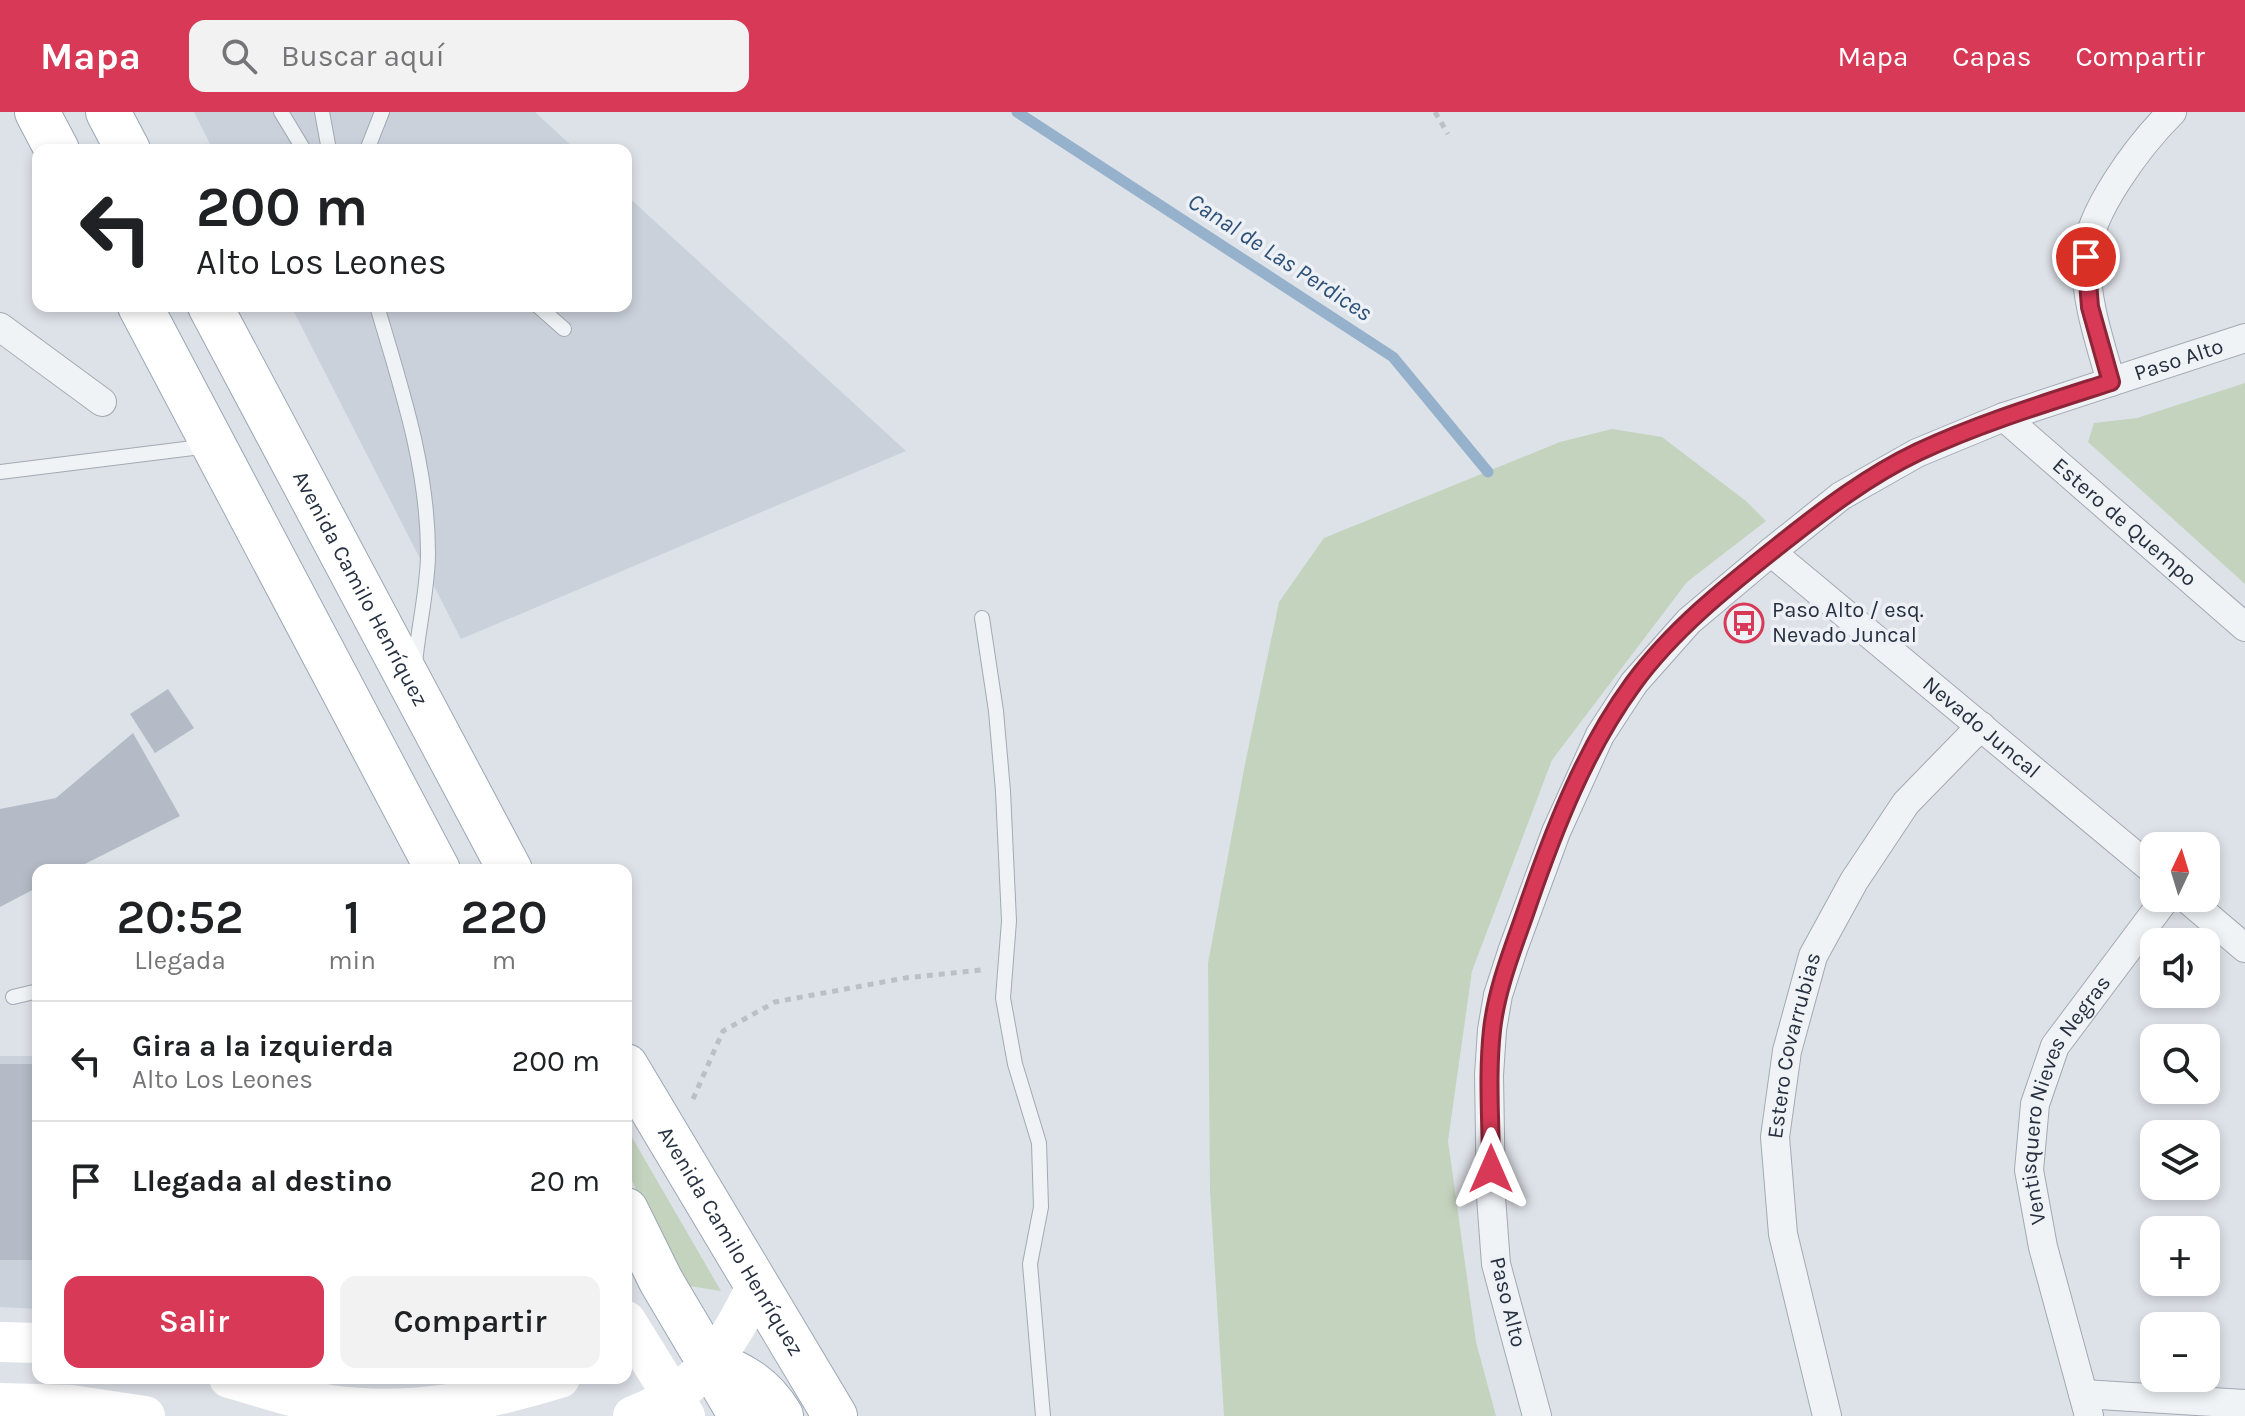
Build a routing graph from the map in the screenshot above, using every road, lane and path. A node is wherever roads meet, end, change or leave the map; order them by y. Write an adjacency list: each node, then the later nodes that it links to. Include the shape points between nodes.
1 (37, 112): 9 (main road)
2 (108, 112): 10 (main road)
3 (281, 112): 11 (lane)
4 (322, 112): 12 (lane)
5 (382, 112): 13 (lane)
6 (1435, 112): 8 (path)
7 (2172, 112): 21 (street, via 2101,204 2086,257 2090,307)
8 (1448, 134)
9 (54, 144)
10 (125, 144)
11 (300, 144)
12 (328, 144)
13 (369, 144)
14 (143, 312): 24 (main road)
15 (213, 312): 29 (main road, Avenida Camilo Henríquez)
16 (379, 312): 29 (lane, via 409,414 424,493 428,556)
17 (545, 312): 19 (lane)
18 (0, 327): 22 (street)
19 (564, 329)
20 (2245, 338): 21 (street, Paso Alto)
21 (2111, 382): 23 (street, Paso Alto)
22 (102, 402)
23 (2004, 417): 26 (street, Paso Alto, via 1917,453 1854,489); 28 (street, Estero de Quempo)
24 (214, 445): 25 (lane); 32 (main road)
25 (0, 472)
26 (1771, 552): 30 (street, Nevado Juncal); 61 (street, Paso Alto, via 1689,621 1634,683 1600,735 1536,883 1498,995 1489,1075 1496,1264)
27 (982, 618): 37 (lane, via 1003,791)
28 (2245, 627)
29 (413, 688): 33 (main road, Avenida Camilo Henríquez)
30 (1981, 726): 31 (street, Nevado Juncal); 62 (street, Estero Covarrubias, via 1906,803 1854,881 1813,956 1787,1051 1775,1137 1783,1234)
31 (2140, 859)
32 (435, 864)
33 (507, 864)
34 (2156, 912): 52 (street, Ventisquero Nieves Negras, via 2055,1046 2035,1104 2029,1170 2043,1247)
35 (2203, 912): 36 (street)
36 (2245, 948)
37 (1006, 964): 41 (path, via 775,1002 723,1031); 60 (lane, via 1003,998 1015,1064 1039,1143 1041,1207 1030,1264)
38 (32, 992): 39 (lane)
39 (13, 997)
40 (632, 1076): 43 (main road, Avenida Camilo Henríquez)
41 (690, 1106)
42 (632, 1222): 47 (main road)
43 (757, 1284): 47 (main road); 59 (main road, Avenida Camilo Henríquez)
44 (0, 1342): 45 (main road)
45 (32, 1343)
46 (632, 1345): 47 (main road); 54 (main road)
47 (711, 1363): 54 (main road); 57 (main road); 58 (main road, via 747,1378)
48 (259, 1384): 53 (main road, via 371,1409)
49 (547, 1384): 53 (main road)
50 (0, 1403): 55 (main road, via 71,1405)
51 (2245, 1404): 52 (street)
52 (2086, 1405)
53 (496, 1407)
54 (679, 1407): 56 (main road)
55 (145, 1416)
56 (633, 1416)
57 (741, 1416)
58 (781, 1416)
59 (835, 1416)
60 (1043, 1416)
61 (1537, 1416)
62 (1827, 1416)

